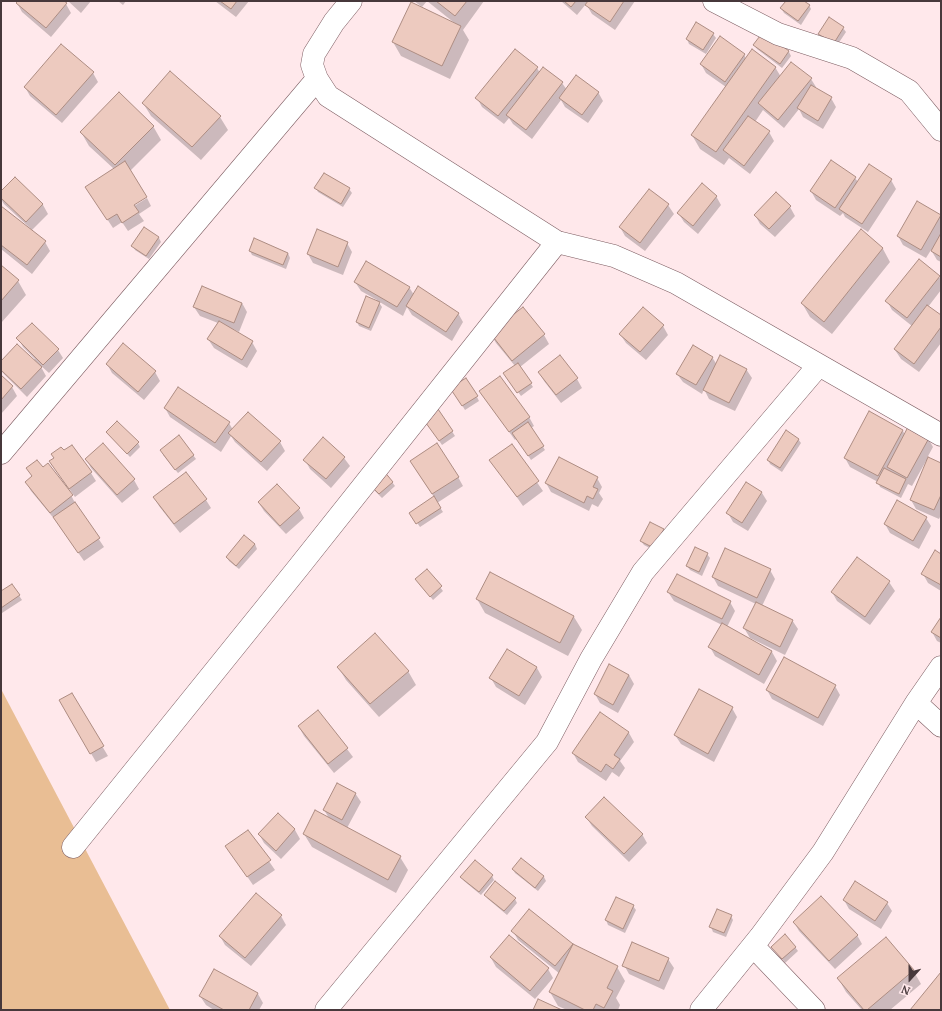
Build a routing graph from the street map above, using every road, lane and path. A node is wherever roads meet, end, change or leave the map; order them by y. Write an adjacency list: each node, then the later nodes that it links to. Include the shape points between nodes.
1 (352, 1): 3 (street, via 334,22 314,54 312,65)
2 (714, 1): 4 (street, via 778,34 852,58 909,91)
3 (317, 79): 5 (street, via 328,96); 8 (street)
4 (941, 130)
5 (557, 242): 6 (street, via 614,256 676,283); 12 (street)
6 (819, 365): 7 (street); 14 (street, via 643,572 591,659 547,742)
7 (941, 435)
8 (1, 454)
9 (941, 667): 10 (street)
10 (916, 704): 11 (street); 13 (street, via 823,852)
11 (941, 726)
12 (73, 847)
13 (753, 946): 15 (street); 16 (street)
14 (326, 1010)
15 (701, 1010)
16 (814, 1010)

